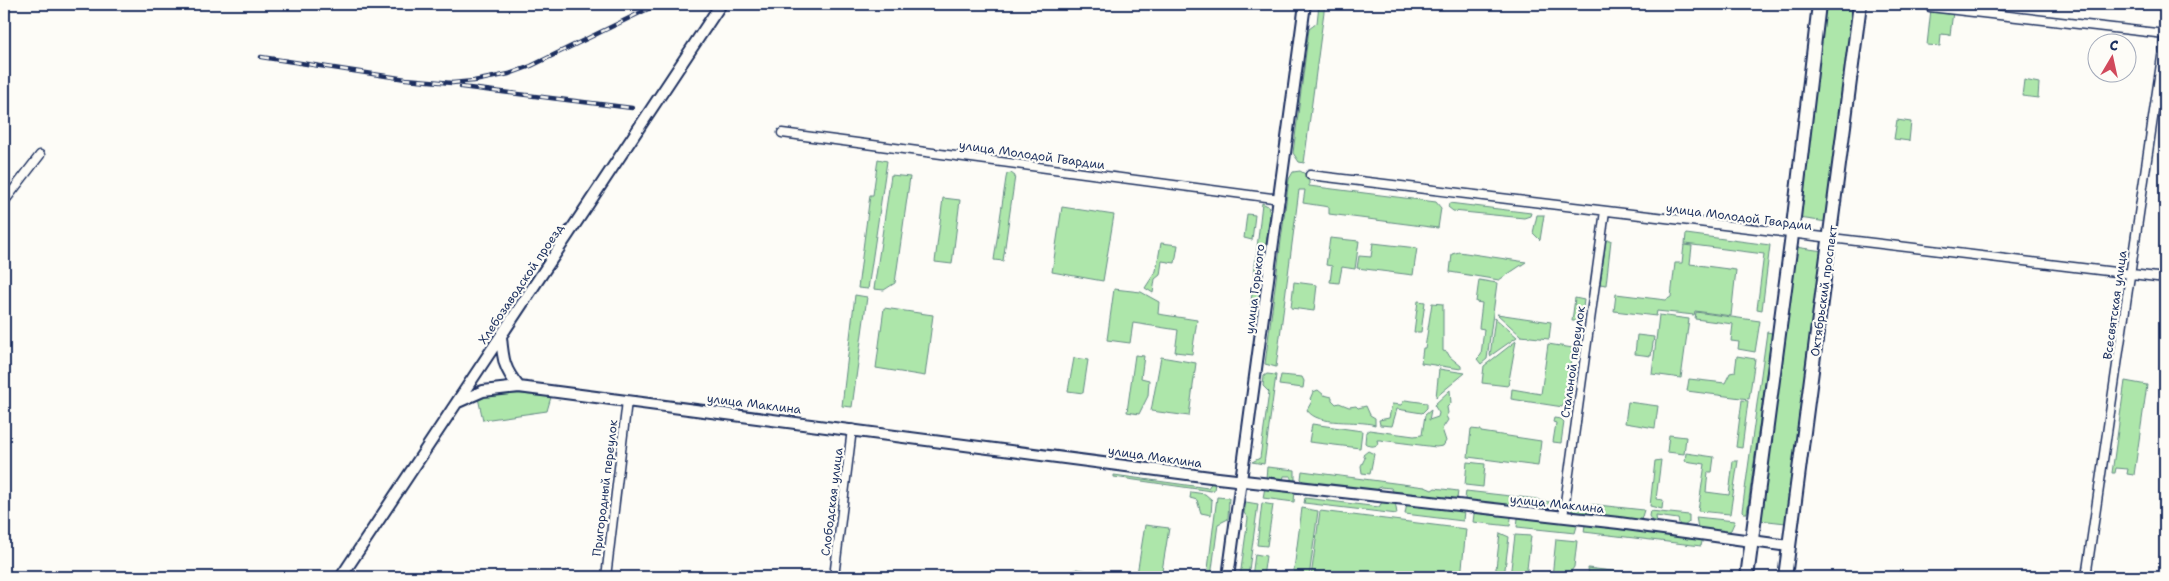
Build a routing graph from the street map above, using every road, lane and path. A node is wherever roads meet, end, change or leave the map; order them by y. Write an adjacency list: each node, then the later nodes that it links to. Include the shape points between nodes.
1 (721, 4): 17 (street, Хлебозаводской проезд)
2 (1305, 4): 10 (street, улица Горького)
3 (1819, 4): 13 (main road)
4 (1860, 4): 14 (main road, Октябрьский проспект)
5 (1930, 7): 6 (street)
6 (2165, 35): 15 (street, Всесвятская улица)
7 (782, 133): 10 (street, улица Молодой Гвардии)
8 (40, 155): 11 (street)
9 (1310, 175): 12 (street, улица Молодой Гвардии)
10 (1280, 199): 22 (street, улица Горького)
11 (4, 202)
12 (1605, 211): 13 (street, улица Молодой Гвардии); 23 (street, Стальной переулок)
13 (1792, 234): 14 (street, улица Молодой Гвардии); 24 (main road)
14 (1831, 240): 15 (street, улица Молодой Гвардии); 25 (main road, Октябрьский проспект)
15 (2132, 274): 16 (street, улица Молодой Гвардии); 32 (street, Всесвятская улица)
16 (2165, 278)
17 (501, 337): 18 (street, via 508,374); 20 (street, Хлебозаводской проезд)
18 (519, 388): 19 (street, улица Маклина); 20 (street, улица Маклина, via 483,391)
19 (627, 401): 21 (street, улица Маклина); 27 (street, Пригородный переулок)
20 (458, 402): 26 (street, Хлебозаводской проезд)
21 (852, 429): 22 (street, улица Маклина); 28 (street, Слободская улица)
22 (1242, 480): 23 (street, улица Маклина); 29 (street, улица Горького)
23 (1563, 517): 24 (street, улица Маклина)
24 (1752, 541): 25 (street, улица Маклина); 30 (main road)
25 (1789, 546): 31 (main road, Октябрьский проспект)
26 (341, 577)
27 (606, 577)
28 (834, 577)
29 (1228, 577)
30 (1747, 577)
31 (1785, 577)
32 (2086, 577)

